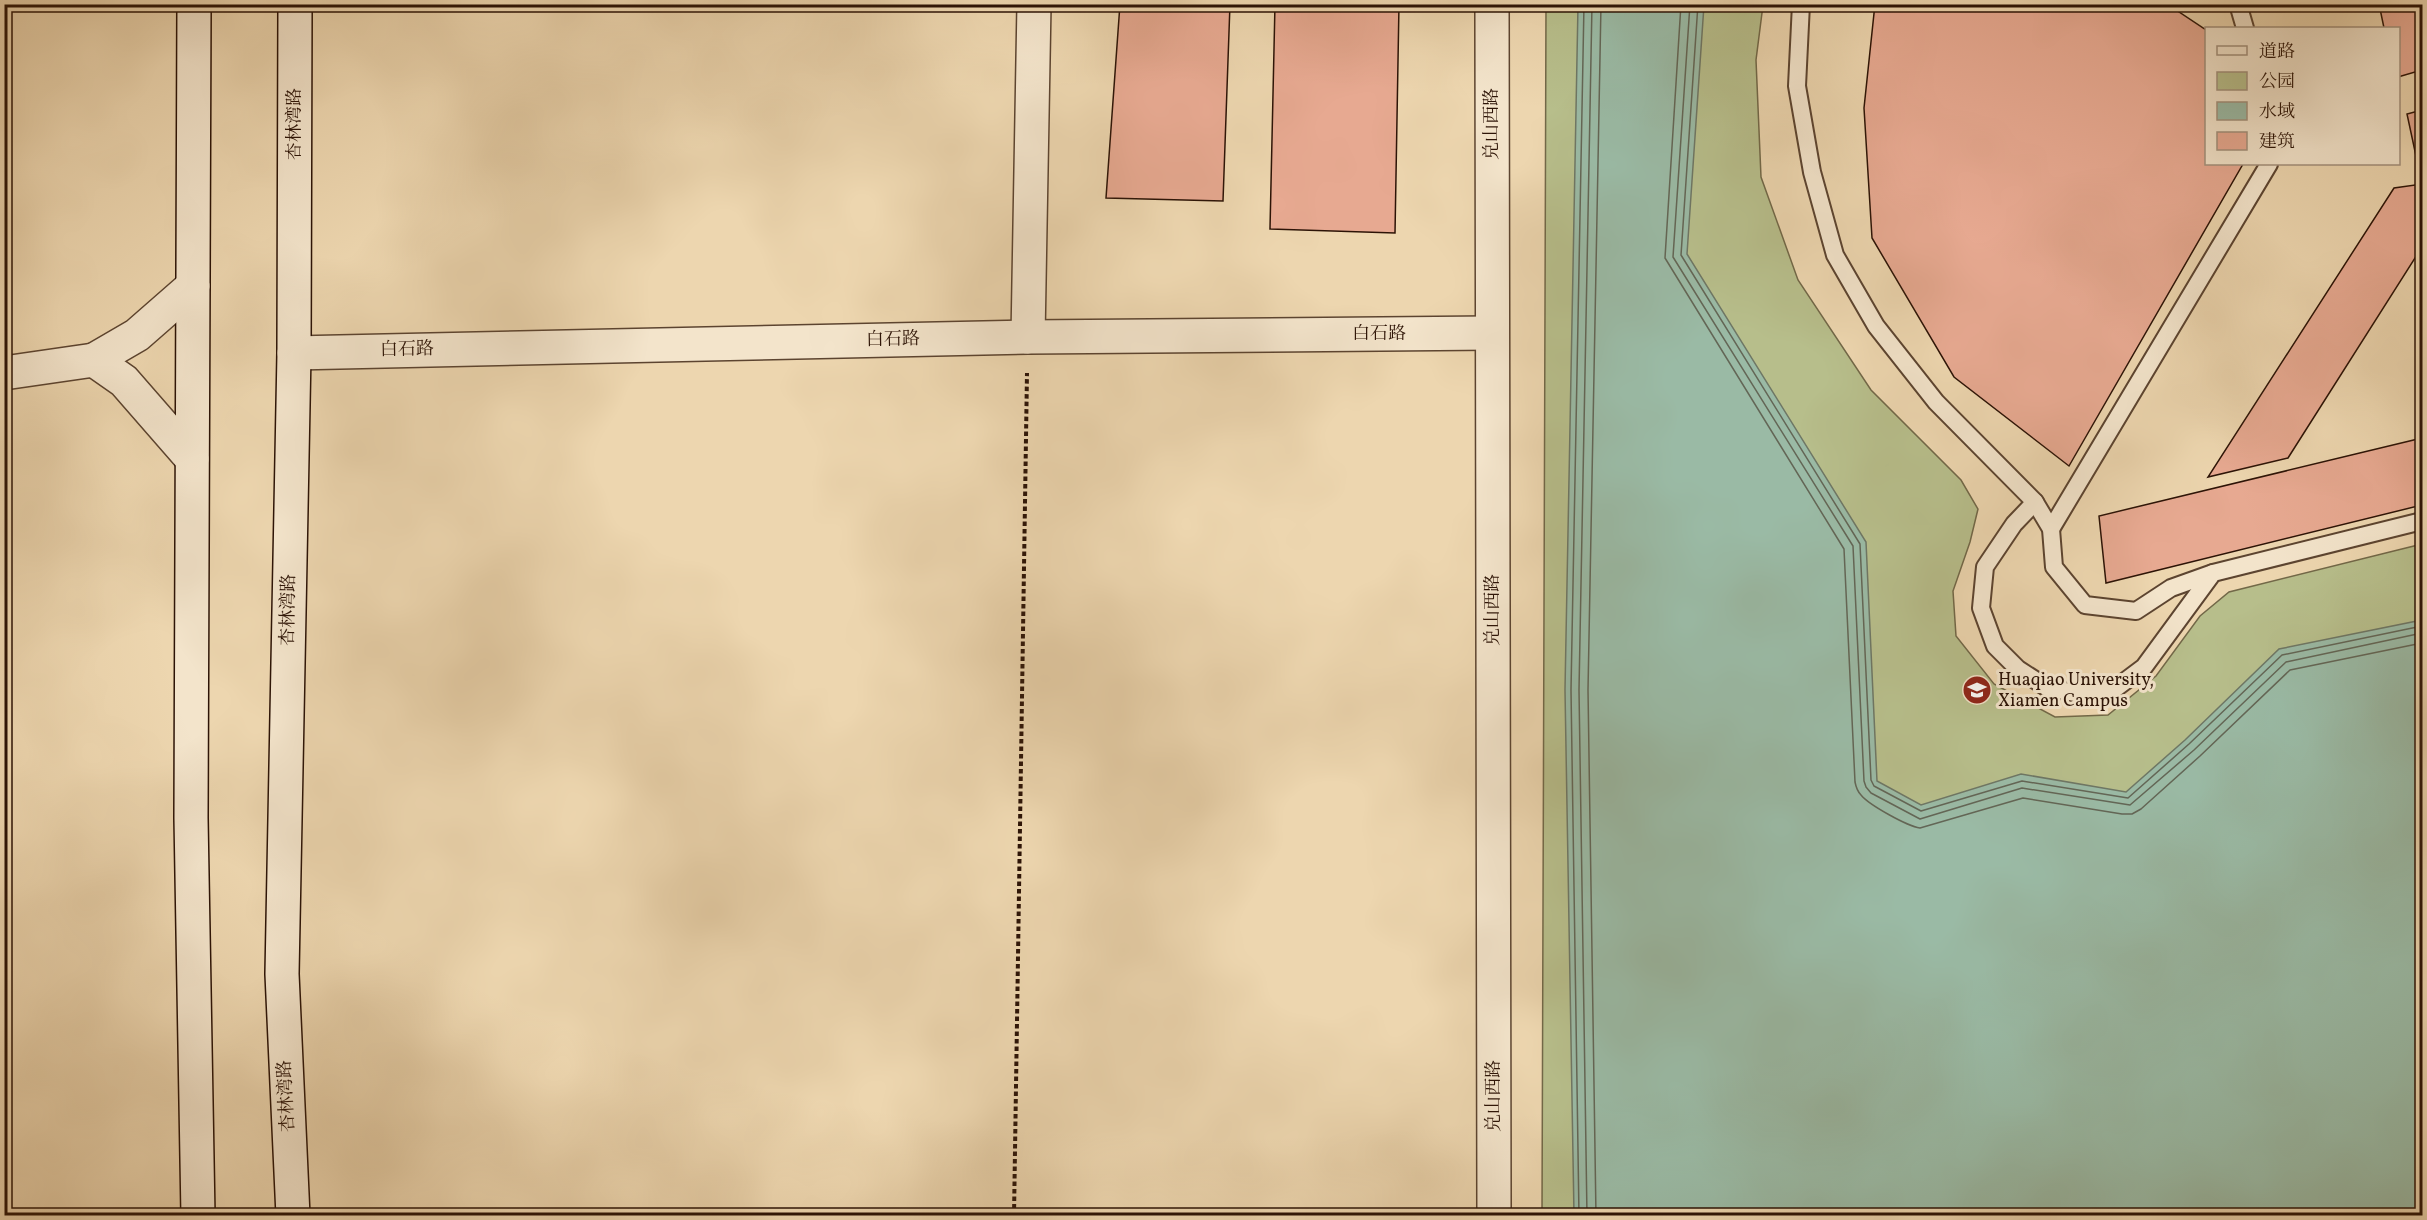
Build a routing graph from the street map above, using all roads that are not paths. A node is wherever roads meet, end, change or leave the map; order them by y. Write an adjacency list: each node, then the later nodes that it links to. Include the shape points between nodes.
1 (194, 4): 9 (street)
2 (295, 4): 12 (street, 杏林湾路)
3 (1034, 4): 11 (street)
4 (1492, 4): 10 (street, 兑山西路)
5 (1801, 4): 16 (lane, via 1797,86 1812,172 1835,255 1876,326 1936,402)
6 (2238, 4): 7 (lane)
7 (2245, 27)
8 (2269, 165): 18 (lane)
9 (193, 286): 13 (street, via 137,335); 15 (street)
10 (1492, 333): 11 (street, 白石路); 22 (street, 兑山西路)
11 (1028, 337): 12 (street, 白石路)
12 (294, 353): 21 (street, 杏林湾路, via 282,974)
13 (94, 360): 14 (street); 15 (street, via 124,381)
14 (4, 373)
15 (192, 459): 20 (street, via 191,818)
16 (2035, 502): 18 (lane); 19 (lane, via 1984,567 1981,608 1995,646 2018,669 2046,687 2079,694 2116,688 2144,667)
17 (2422, 521): 19 (lane)
18 (2051, 529): 19 (lane, via 2054,567 2085,605 2136,611 2171,588)
19 (2212, 573)
20 (198, 1215)
21 (293, 1215)
22 (1494, 1215)

